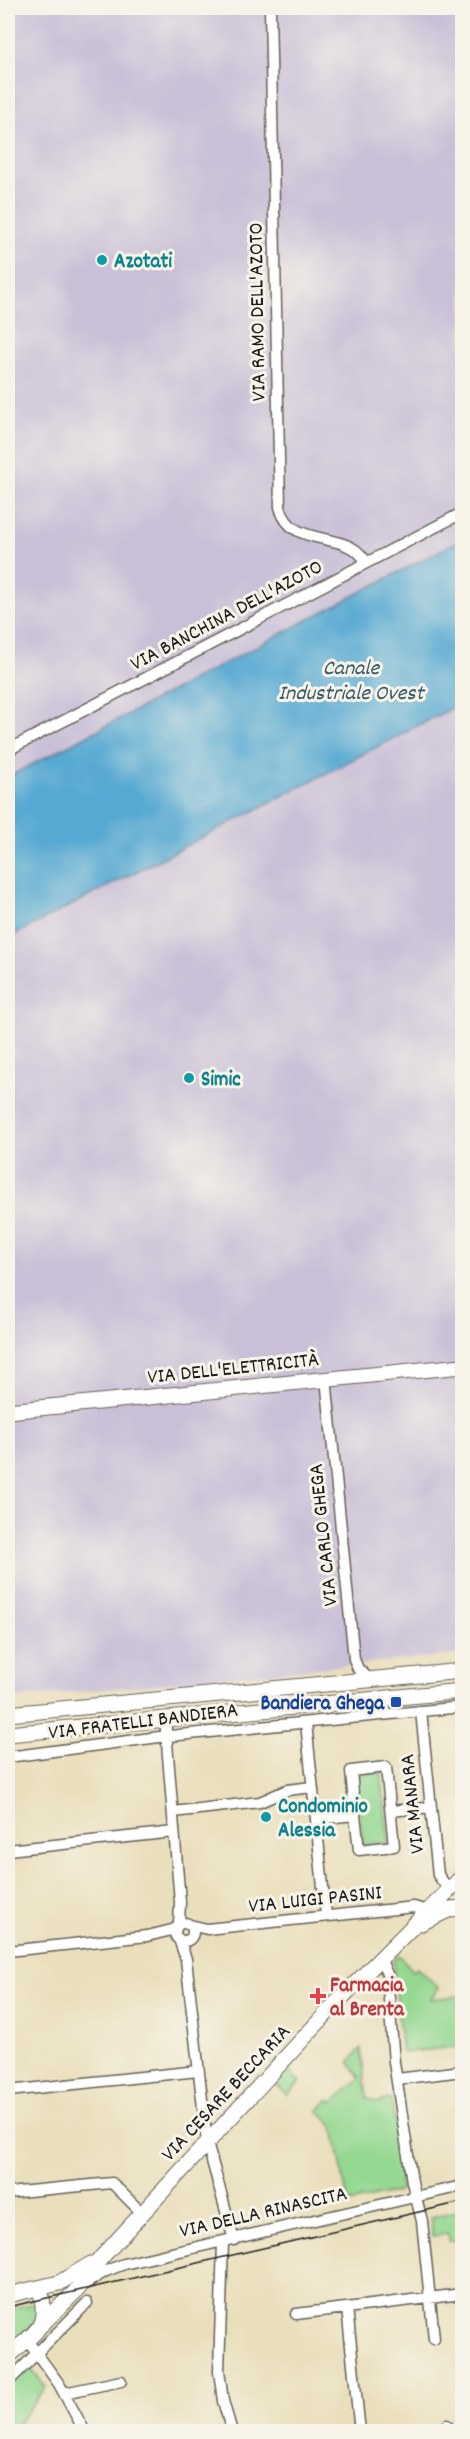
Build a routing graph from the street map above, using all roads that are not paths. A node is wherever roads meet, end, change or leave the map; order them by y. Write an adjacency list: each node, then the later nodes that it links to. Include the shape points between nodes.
1 (270, 8): 3 (street, VIA RAMO DELL'AZOTO, via 280,507 285,520 297,532 351,546)
2 (462, 513): 3 (street, VIA BANCHINA DELL'AZOTO)
3 (366, 562): 4 (street, VIA BANCHINA DELL'AZOTO)
4 (8, 750)
5 (462, 1366): 6 (street, VIA DELL'ELETTRICITÀ)
6 (326, 1378): 7 (street, VIA DELL'ELETTRICITÀ); 9 (street, VIA CARLO GHEGA, via 354,1659 358,1669)
7 (8, 1411)
8 (462, 1671): 9 (street, VIA FRATELLI BANDIERA)
9 (372, 1681): 13 (street, VIA FRATELLI BANDIERA)
10 (462, 1691): 14 (street, VIA FRATELLI BANDIERA)
11 (462, 1707): 12 (street, VIA FRATELLI BANDIERA)
12 (421, 1711): 15 (street, VIA FRATELLI BANDIERA); 20 (street, VIA MANARA)
13 (8, 1714)
14 (165, 1719): 16 (street, VIA FRATELLI BANDIERA); 17 (street)
15 (306, 1723): 17 (street, VIA FRATELLI BANDIERA); 19 (street)
16 (8, 1734)
17 (166, 1736): 18 (street, VIA FRATELLI BANDIERA); 22 (street)
18 (8, 1757)
19 (312, 1787): 22 (street, via 287,1790 260,1802); 24 (street)
20 (431, 1807): 21 (street); 28 (street, VIA MANARA, via 438,1875)
21 (391, 1811): 23 (street, via 394,1846 359,1850); 23 (street, via 386,1767 351,1771)
22 (173, 1812): 25 (street)
23 (356, 1815): 24 (street)
24 (316, 1819): 31 (street)
25 (174, 1832): 26 (street); 33 (street)
26 (8, 1850)
27 (462, 1876): 28 (street, VIA CESARE BECCARIA)
28 (449, 1890): 30 (street, VIA CESARE BECCARIA)
29 (462, 1908): 32 (street, VIA CESARE BECCARIA, via 450,1909)
30 (427, 1911): 31 (street, VIA LUIGI PASINI, via 414,1907); 32 (street, VIA CESARE BECCARIA)
31 (326, 1916): 33 (street, VIA LUIGI PASINI)
32 (410, 1928): 35 (street, VIA CESARE BECCARIA)
33 (184, 1931): 34 (street, VIA LUIGI PASINI); 36 (street)
34 (8, 1951)
35 (380, 1958): 38 (street, via 387,1974); 40 (street, VIA CESARE BECCARIA)
36 (198, 2071): 39 (street); 40 (street)
37 (462, 2071): 38 (street)
38 (397, 2079): 43 (street)
39 (8, 2091)
40 (207, 2143): 44 (street, VIA CESARE BECCARIA); 45 (street)
41 (462, 2186): 43 (street, VIA DELLA RINASCITA)
42 (8, 2193): 44 (street, via 112,2183)
43 (416, 2198): 45 (street, VIA DELLA RINASCITA); 51 (street)
44 (142, 2213): 46 (street, VIA CESARE BECCARIA)
45 (228, 2241): 48 (street, VIA DELLA RINASCITA, via 118,2265); 63 (street, via 219,2371)
46 (101, 2258): 47 (street, via 67,2280); 48 (street, VIA CESARE BECCARIA)
47 (40, 2288): 50 (street); 55 (street, via 45,2312)
48 (78, 2289): 55 (street, VIA CESARE BECCARIA)
49 (462, 2294): 51 (street)
50 (8, 2295)
51 (429, 2297): 53 (street); 56 (street)
52 (87, 2303): 58 (street)
53 (347, 2308): 54 (street); 64 (street)
54 (296, 2314)
55 (39, 2327): 57 (street)
56 (434, 2339)
57 (15, 2347): 58 (street)
58 (37, 2354): 60 (street); 61 (street)
59 (121, 2380): 61 (street)
60 (8, 2382)
61 (64, 2393): 62 (street)
62 (85, 2432)
63 (232, 2432)
64 (360, 2432)

